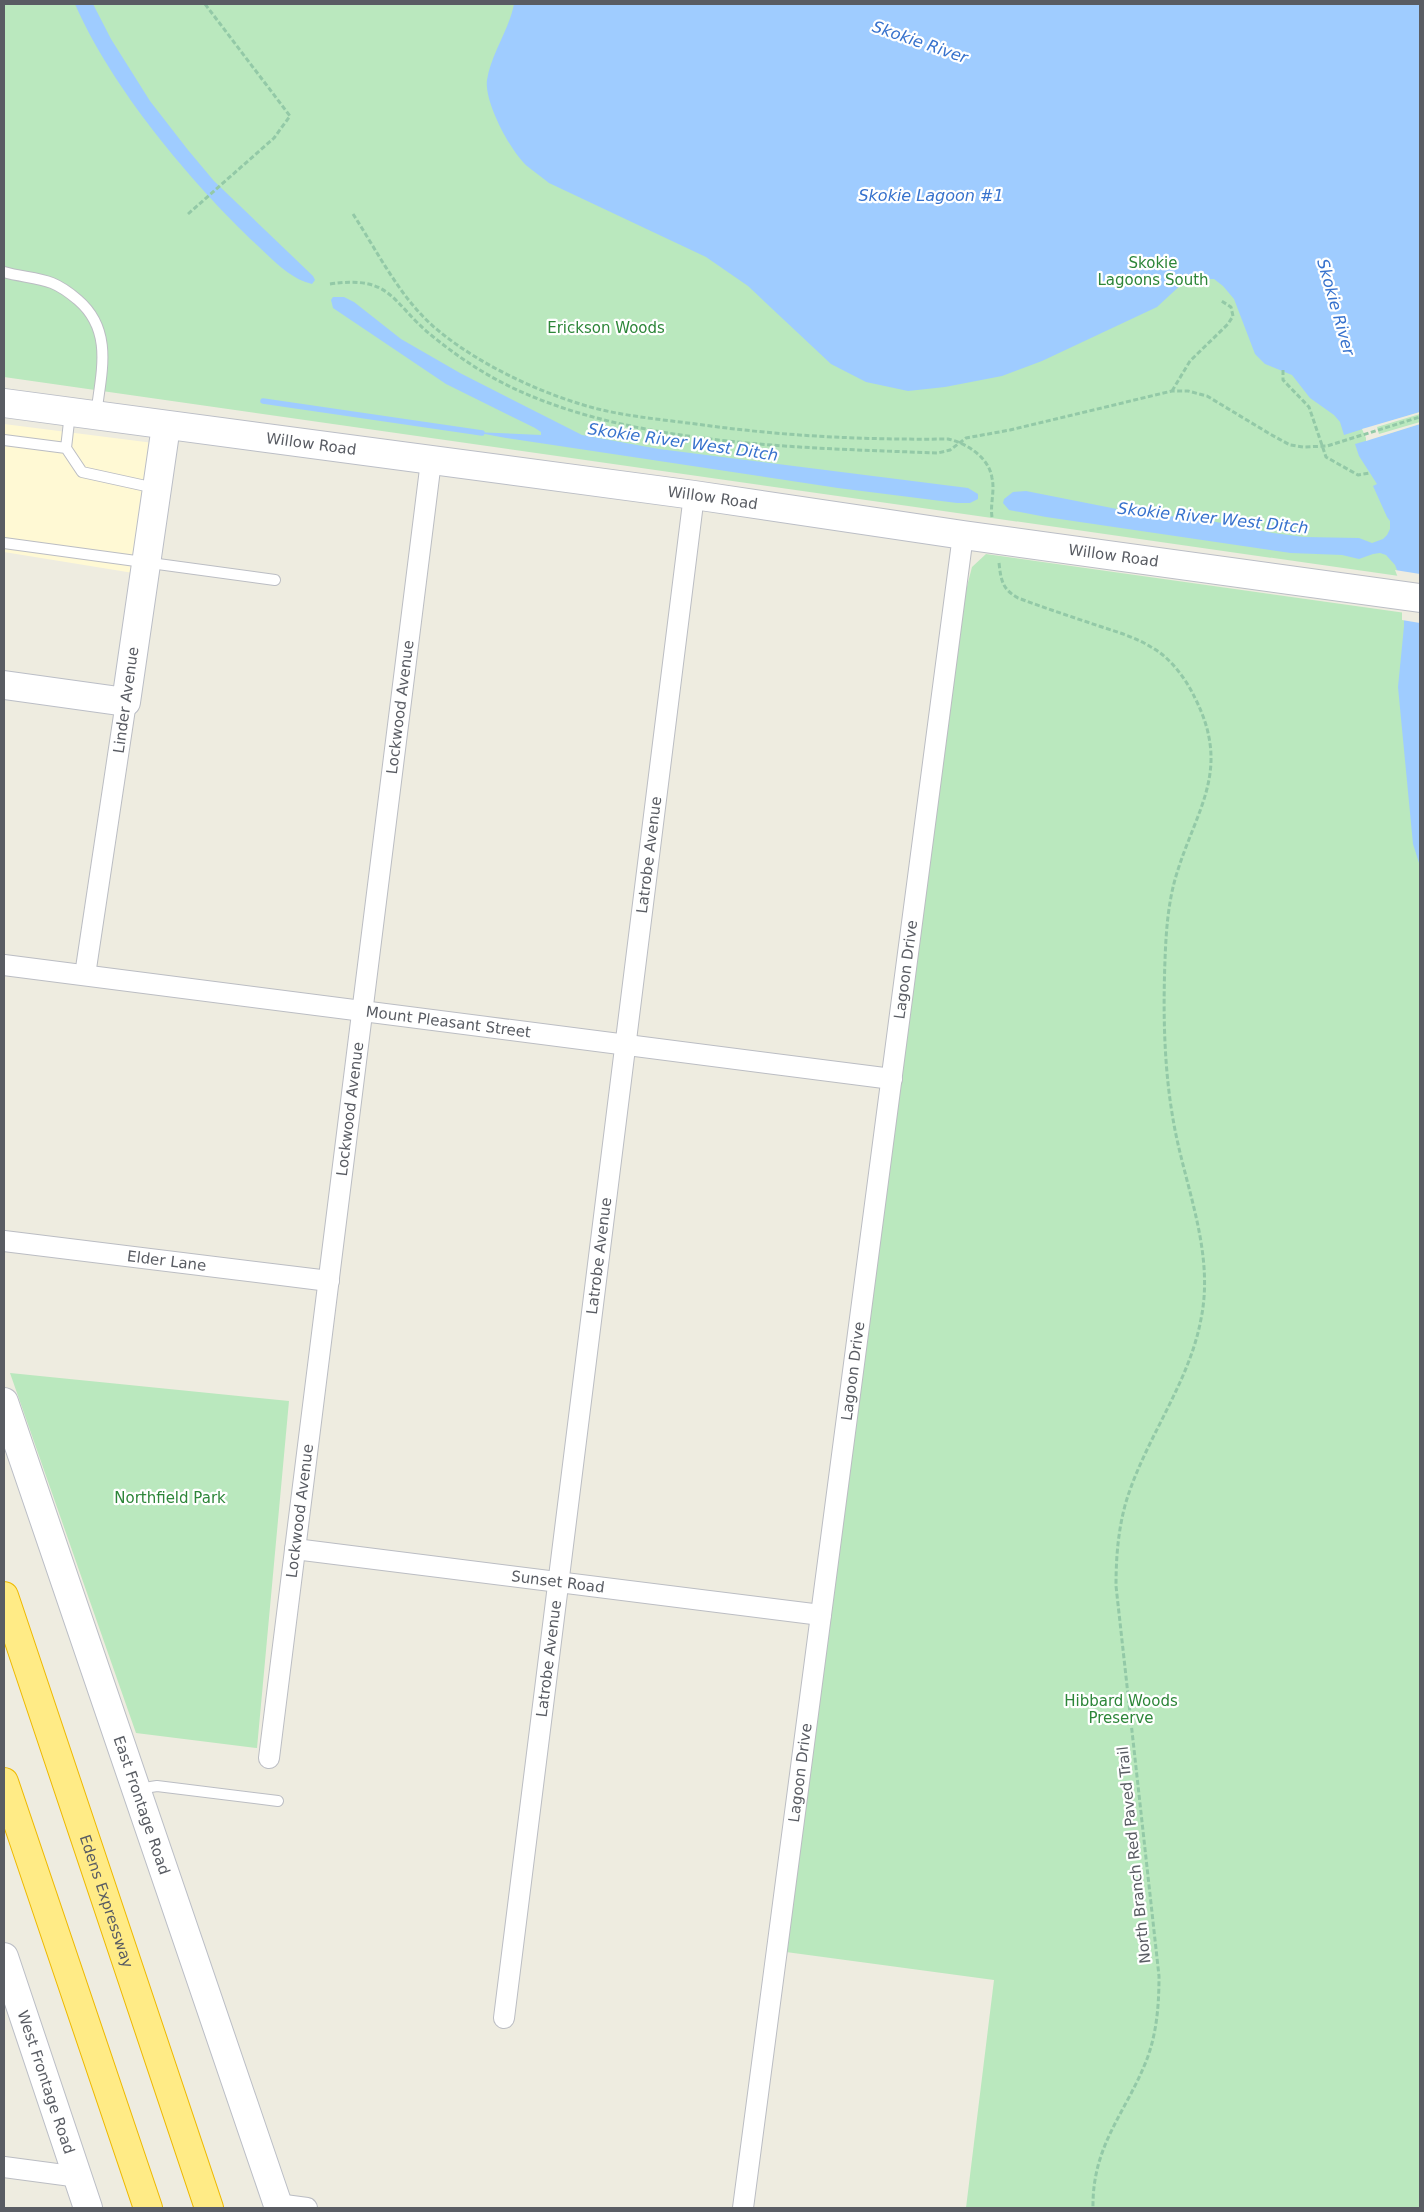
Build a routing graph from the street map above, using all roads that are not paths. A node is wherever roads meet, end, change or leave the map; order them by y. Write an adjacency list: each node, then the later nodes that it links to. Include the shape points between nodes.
1 (4, 272): 3 (lane, via 53,284 72,294 96,321 102,346)
2 (4, 403): 3 (street, Willow Road)
3 (83, 414): 4 (street, Willow Road); 6 (lane)
4 (166, 426): 7 (street, Willow Road); 8 (street, Linder Avenue)
5 (4, 440): 6 (lane)
6 (66, 448): 8 (lane, via 82,472)
7 (431, 460): 9 (street, Willow Road); 19 (street, Lockwood Avenue)
8 (157, 489): 12 (street, Linder Avenue)
9 (694, 495): 10 (street, Willow Road); 20 (street, Latrobe Avenue)
10 (963, 536): 14 (street, Willow Road); 21 (street, Lagoon Drive)
11 (4, 543): 12 (lane)
12 (146, 562): 13 (lane); 16 (street, Linder Avenue)
13 (275, 580)
14 (1420, 598)
15 (4, 685): 16 (street)
16 (126, 702): 18 (street, Linder Avenue)
17 (4, 964): 18 (street, Mount Pleasant Street)
18 (84, 975): 19 (street, Mount Pleasant Street)
19 (362, 1011): 20 (street, Mount Pleasant Street); 23 (street, Lockwood Avenue)
20 (625, 1045): 21 (street, Mount Pleasant Street); 26 (street, Latrobe Avenue)
21 (892, 1079): 28 (street, Lagoon Drive)
22 (4, 1241): 23 (street, Elder Lane)
23 (329, 1281): 25 (street, Lockwood Avenue)
24 (4, 1402): 31 (street, East Frontage Road)
25 (295, 1549): 26 (street, Sunset Road); 29 (street, Lockwood Avenue)
26 (558, 1582): 28 (street, Sunset Road); 34 (street, Latrobe Avenue)
27 (4, 1596): 40 (highway, Edens Expressway)
28 (821, 1614): 42 (street, Lagoon Drive)
29 (269, 1758)
30 (4, 1782): 39 (highway)
31 (134, 1789): 32 (lane, via 157,1786); 37 (street, East Frontage Road)
32 (278, 1801)
33 (4, 1957): 36 (street, West Frontage Road)
34 (504, 2018)
35 (4, 2166): 36 (street)
36 (79, 2178): 38 (street, West Frontage Road)
37 (278, 2206): 41 (street)
38 (88, 2208)
39 (148, 2208)
40 (208, 2208)
41 (307, 2208)
42 (743, 2208)

